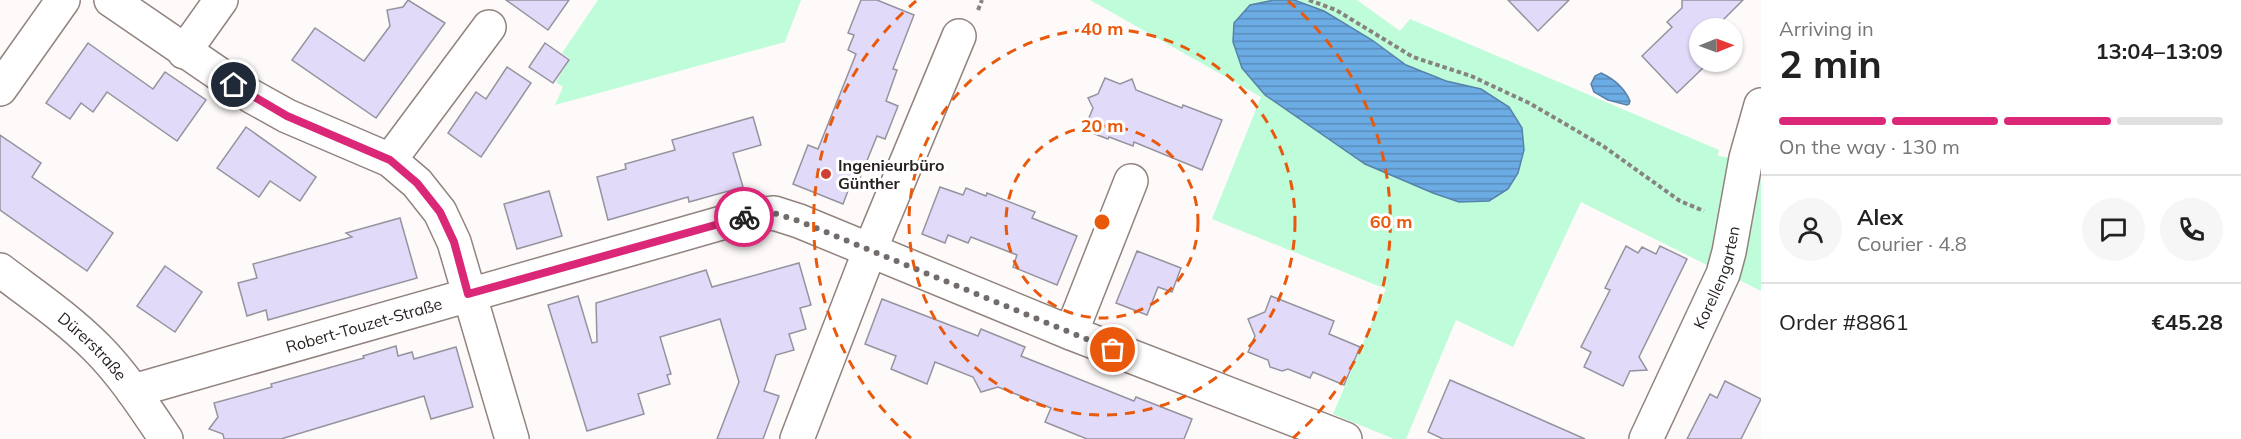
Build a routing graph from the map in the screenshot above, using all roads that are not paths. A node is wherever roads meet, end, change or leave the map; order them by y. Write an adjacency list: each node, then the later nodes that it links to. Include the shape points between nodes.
1 (63, 0): 7 (street)
2 (111, 0): 6 (street)
3 (221, 0): 6 (street)
4 (489, 27): 9 (street)
5 (959, 36): 11 (street)
6 (184, 51): 9 (street, via 287,116)
7 (0, 89)
8 (1761, 105): 20 (street, Korellengarten, via 1722,274)
9 (390, 160): 13 (street, via 417,183 440,212 454,242)
10 (1131, 181): 14 (street)
11 (870, 250): 13 (street, Robert-Touzet-Straße, via 774,213); 14 (street, Robert-Touzet-Straße); 18 (street)
12 (0, 270): 15 (street, Dürerstraße, via 67,320)
13 (468, 294): 15 (street, Robert-Touzet-Straße); 17 (street)
14 (1071, 333): 19 (street, Robert-Touzet-Straße)
15 (133, 391): 16 (street, Dürerstraße)
16 (166, 439)
17 (512, 439)
18 (797, 439)
19 (1345, 439)
20 (1646, 439)

